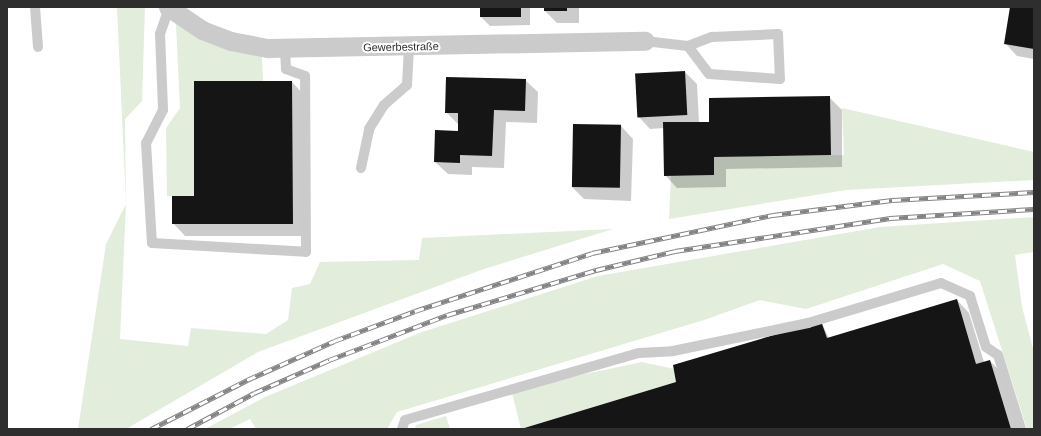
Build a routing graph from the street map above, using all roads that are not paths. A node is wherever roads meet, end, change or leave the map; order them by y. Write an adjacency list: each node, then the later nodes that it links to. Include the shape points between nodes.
1 (35, 7): 5 (lane)
2 (168, 8): 7 (street, Gewerbestraße, via 202,30 231,41 268,48); 7 (lane, via 160,34 163,110 146,142 152,244 306,252 305,76 286,69)
3 (645, 41): 4 (lane); 6 (street, Gewerbestraße)
4 (688, 46): 4 (lane, via 712,37 778,34 780,79 709,74)
5 (38, 47)
6 (409, 47): 7 (street, Gewerbestraße); 8 (lane, via 407,85 384,105 369,129)
7 (285, 48)
8 (361, 168)
9 (402, 429): 10 (lane, via 405,420 640,352 673,351 808,323 941,284 970,296 986,347 998,355)
10 (1021, 429)

